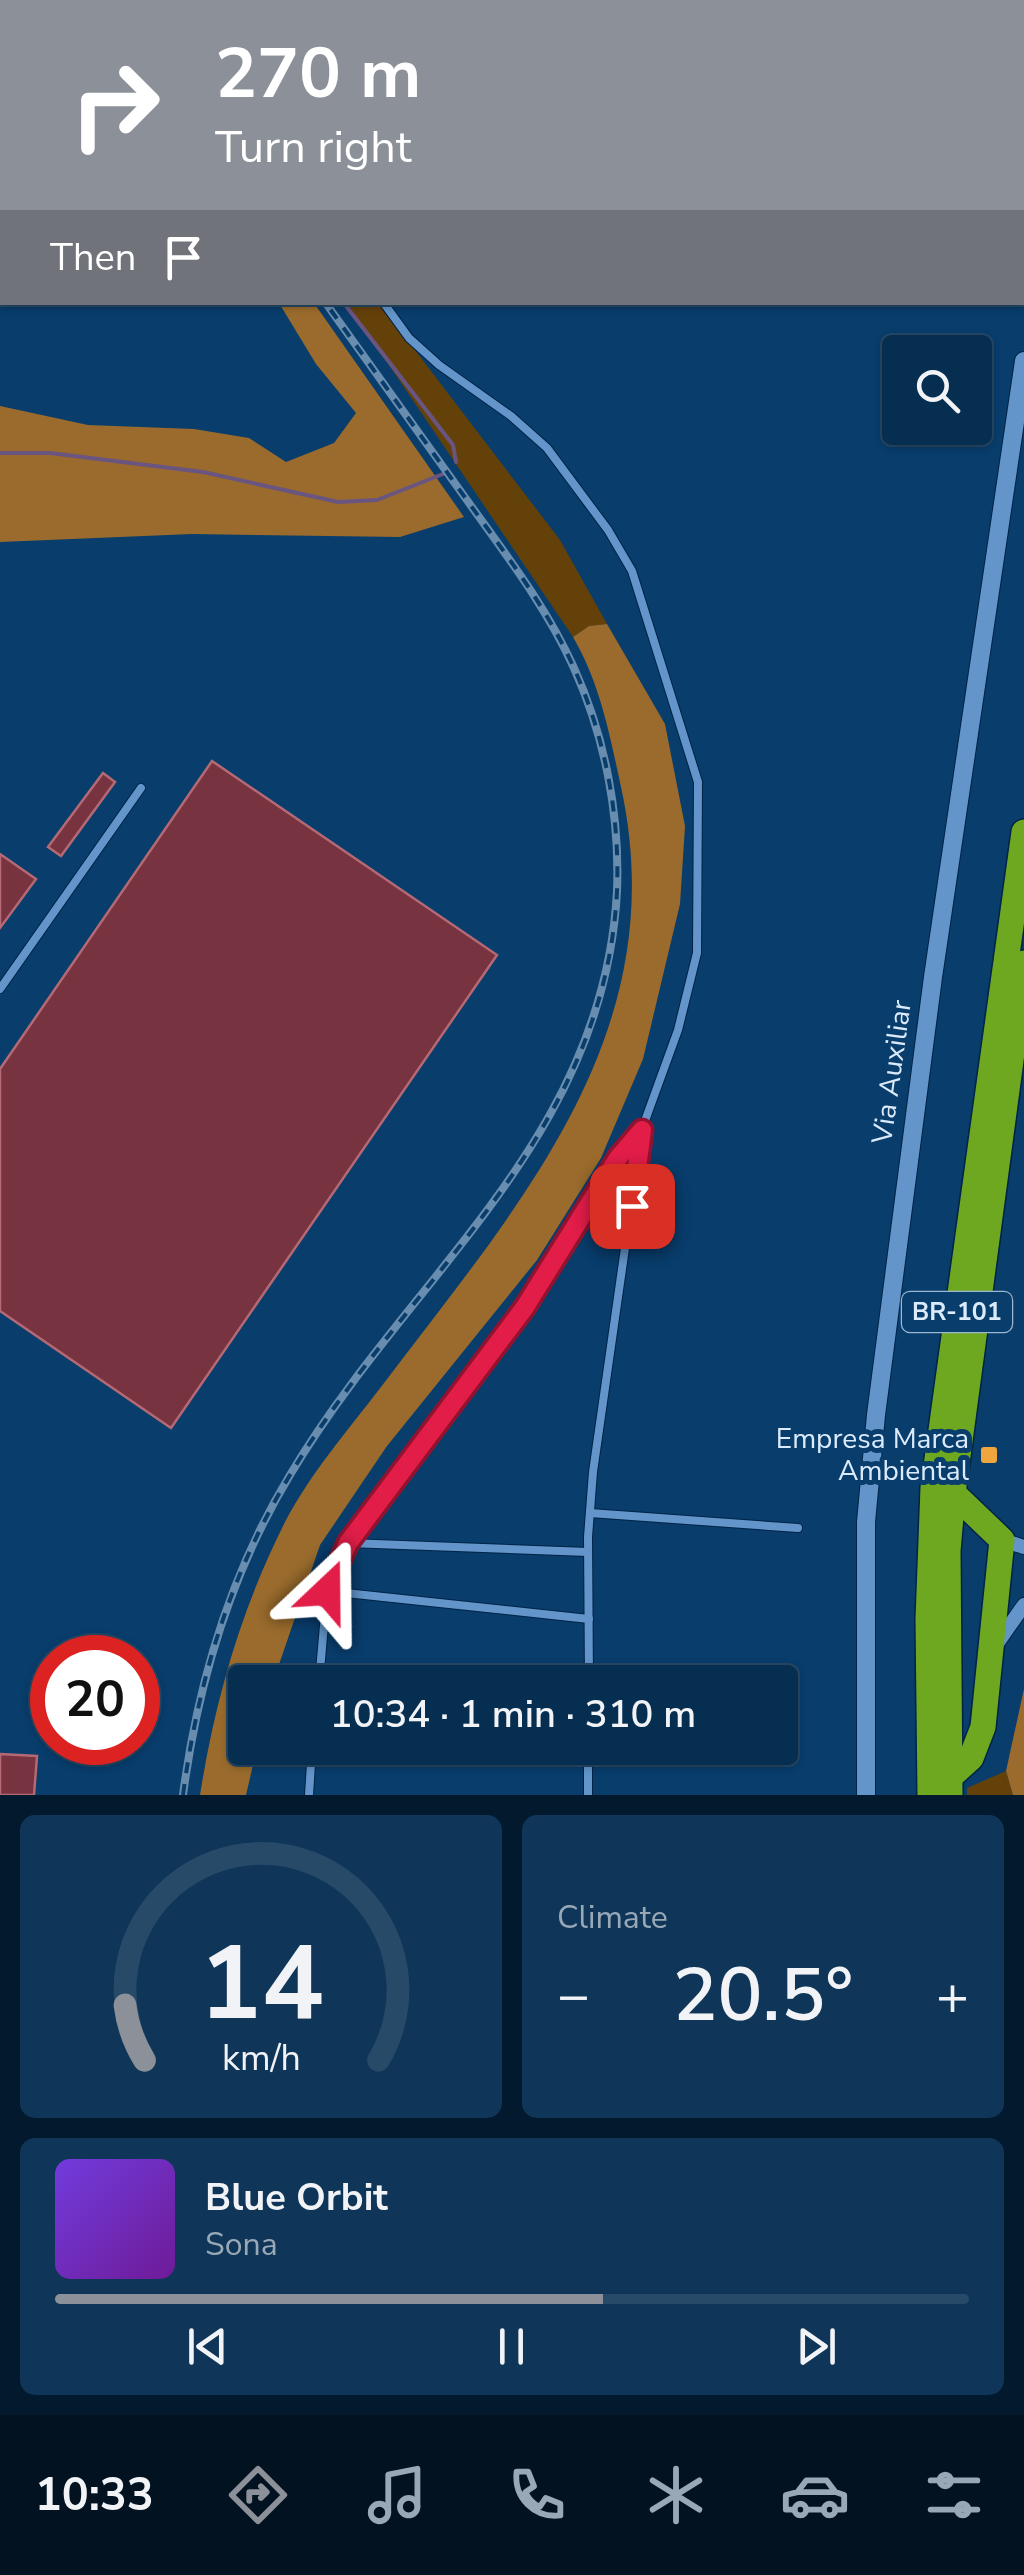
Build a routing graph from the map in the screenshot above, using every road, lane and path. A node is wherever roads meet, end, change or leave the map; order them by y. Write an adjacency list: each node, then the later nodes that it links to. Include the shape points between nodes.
1 (385, 305): 7 (lane, via 439,365 547,448 632,571 702,805 697,953)
2 (1024, 361): 25 (street, Via Auxiliar, via 876,1415 866,1522)
3 (141, 788): 6 (lane)
4 (1024, 832): 26 (highway, BR-101, via 934,1488)
5 (1024, 962): 8 (highway, BR-101)
6 (0, 989)
7 (642, 1130): 9 (lane); 11 (lane, via 534,1294)
8 (953, 1494): 12 (highway); 22 (highway, BR-101)
9 (590, 1514): 10 (lane); 13 (lane)
10 (798, 1528)
11 (348, 1543): 13 (lane); 14 (lane)
12 (1013, 1544): 17 (highway)
13 (588, 1552): 16 (lane)
14 (327, 1591): 16 (lane); 18 (lane)
15 (1024, 1605): 17 (street)
16 (588, 1620): 19 (lane)
17 (993, 1650): 22 (highway, via 983,1727 972,1758)
18 (320, 1665)
19 (589, 1665)
20 (311, 1765): 23 (lane)
21 (588, 1765): 24 (lane)
22 (950, 1786)
23 (310, 1795)
24 (588, 1795)
25 (866, 1795)
26 (930, 1795)

